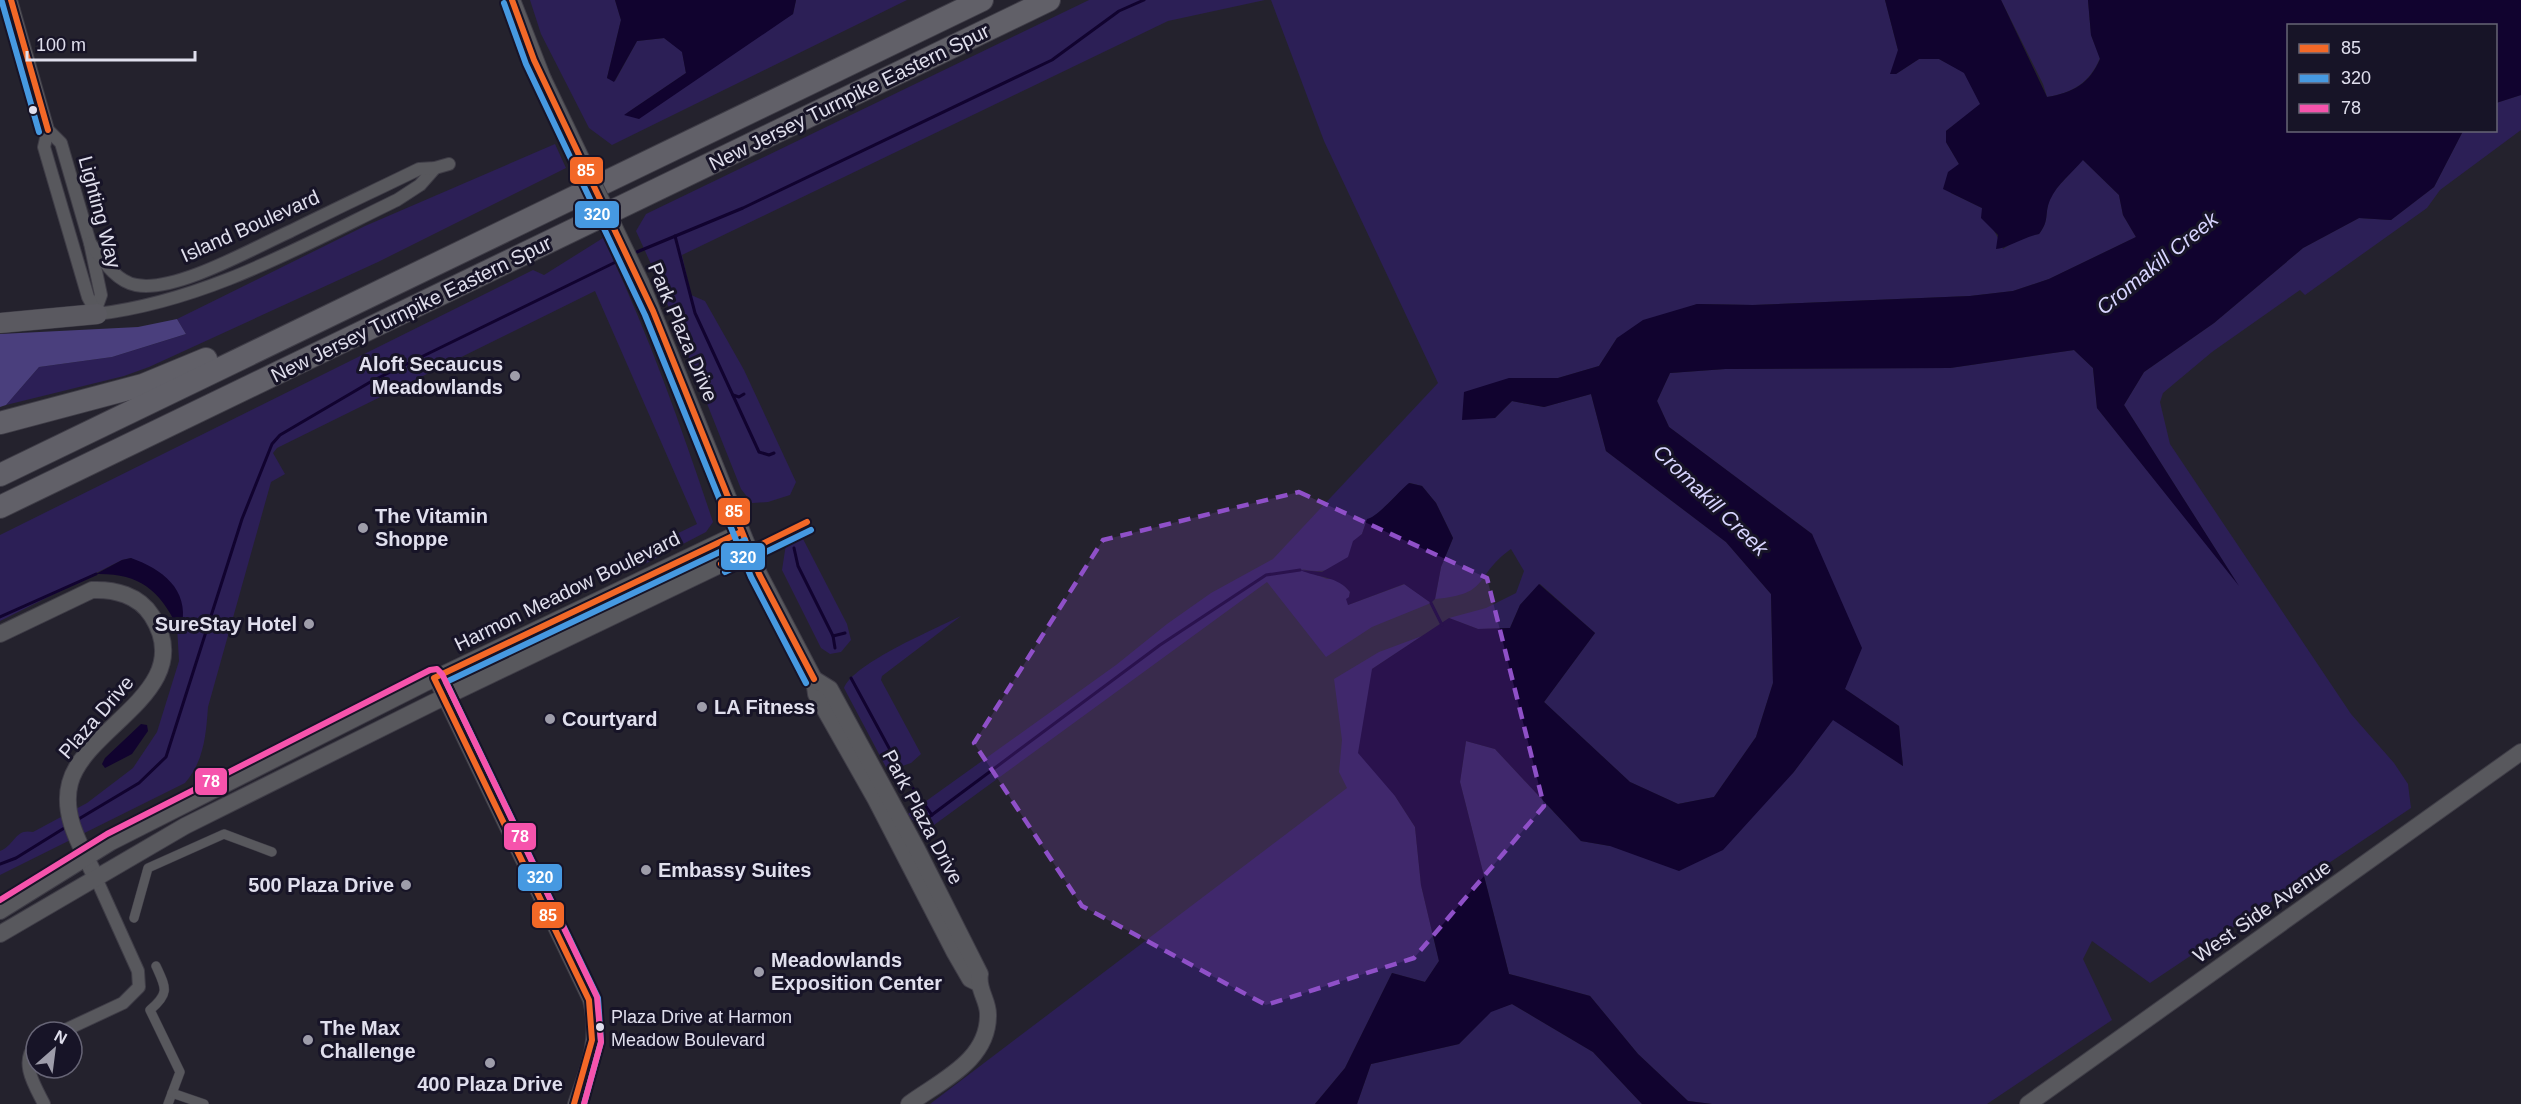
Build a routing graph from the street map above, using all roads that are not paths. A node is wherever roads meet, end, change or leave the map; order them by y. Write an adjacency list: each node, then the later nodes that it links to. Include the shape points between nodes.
1 (11, 0): 5 (street, Lighting Way)
2 (512, 0): 15 (street, Park Plaza Drive, bridge, via 543,79 641,283)
3 (982, 0): 11 (highway, New Jersey Turnpike Eastern Spur)
4 (1050, 0): 14 (highway, New Jersey Turnpike Eastern Spur)
5 (48, 130): 8 (street, Lighting Way, via 61,143); 9 (street, Lighting Way, via 44,147 88,297)
6 (449, 164): 7 (street, Island Boulevard)
7 (435, 168): 8 (street, Island Boulevard, via 419,169 222,264 166,282 146,286 123,279 103,262); 9 (street, Island Boulevard, via 420,185 397,200 228,279 176,299)
8 (90, 243): 9 (street, Lighting Way, via 101,295)
9 (97, 311): 10 (main road)
10 (0, 323)
11 (294, 333): 12 (highway, via 220,352 143,385); 13 (highway, New Jersey Turnpike Eastern Spur)
12 (0, 423)
13 (0, 476)
14 (0, 507)
15 (741, 532): 16 (street, Park Plaza Drive); 18 (street, Harmon Meadow Boulevard)
16 (749, 551): 19 (street); 35 (street, Park Plaza Drive, via 814,679 830,689 881,796 980,974 978,983 988,1005 986,1040 962,1066)
17 (0, 634): 22 (street, Plaza Drive, via 82,594 104,590 131,597 141,604 150,612 160,633 163,661 155,680 73,774 67,807)
18 (434, 678): 19 (street); 22 (street, Harmon Meadow Boulevard)
19 (444, 697): 23 (street, via 185,826); 34 (street, via 589,1000 595,1032)
20 (2521, 752): 36 (street, West Side Avenue)
21 (272, 852): 25 (street, via 224,834 148,868)
22 (86, 856): 23 (street, Plaza Drive); 24 (street, Harmon Meadow Boulevard)
23 (96, 878): 26 (street); 28 (street, Plaza Drive, via 138,971 139,987 123,1003)
24 (0, 911)
25 (134, 918)
26 (0, 934)
27 (156, 966): 30 (street, via 164,993 150,1010 180,1072)
28 (84, 1021)
29 (33, 1080): 31 (street)
30 (172, 1093): 32 (street); 33 (street)
31 (44, 1104)
32 (168, 1104)
33 (204, 1104)
34 (574, 1104)
35 (909, 1104)
36 (2028, 1104)

